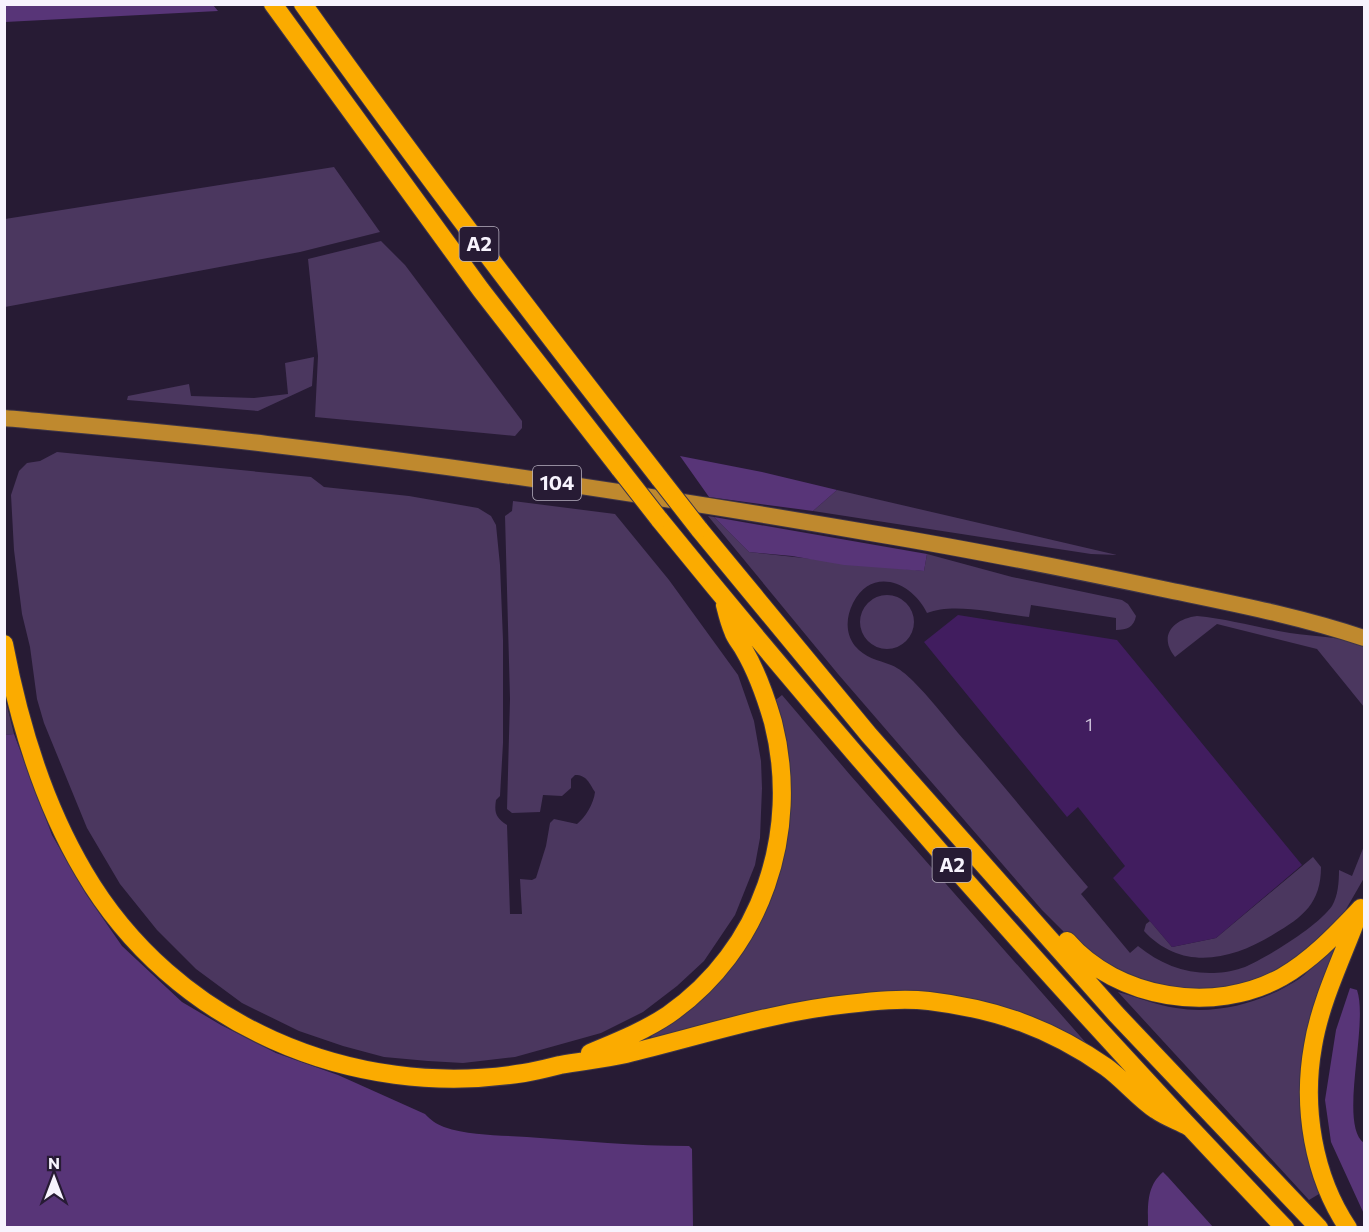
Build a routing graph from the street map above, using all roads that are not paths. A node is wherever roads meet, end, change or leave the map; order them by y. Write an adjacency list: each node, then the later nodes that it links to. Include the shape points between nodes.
1 (273, 4): 4 (highway, A2, bridge, via 481,290)
2 (303, 4): 10 (highway, A2, bridge, via 537,321 699,530 870,735)
3 (4, 418): 5 (main road, 104, via 266,444 750,512 980,551)
4 (722, 597): 11 (highway, via 733,633 759,680 780,760 778,842 767,888 732,951 693,995 666,1016); 12 (highway, A2, via 1003,925)
5 (1334, 628): 6 (main road, 104); 7 (main road, 104)
6 (1365, 632)
7 (1365, 638)
8 (4, 644): 11 (highway, via 27,741 60,827 84,873 134,941 206,1004 300,1053 377,1073 479,1079)
9 (1363, 904): 10 (highway, via 1328,943 1279,979 1233,994 1179,998 1112,975 1080,956 1053,924); 15 (highway, via 1320,1016 1309,1078 1314,1144 1330,1192)
10 (1022, 908): 14 (highway, A2, via 1116,1014)
11 (561, 1065): 12 (highway, via 822,1007 924,1001 977,1008 1029,1024 1072,1045 1108,1069 1154,1109)
12 (1189, 1127): 13 (highway, A2)
13 (1285, 1227)
14 (1319, 1227)
15 (1348, 1227)

